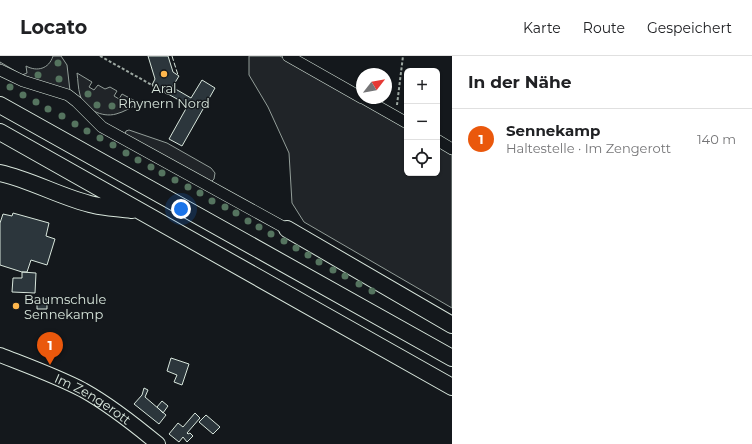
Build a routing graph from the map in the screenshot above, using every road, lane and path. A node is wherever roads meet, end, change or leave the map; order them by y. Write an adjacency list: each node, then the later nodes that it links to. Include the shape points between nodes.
1 (100, 56): 5 (path)
2 (288, 56): 6 (street)
3 (403, 56): 9 (path)
4 (0, 70): 16 (street, via 23,81 68,95 102,127)
5 (168, 94)
6 (356, 95)
7 (373, 104): 9 (street)
8 (0, 106): 19 (highway)
9 (395, 116): 10 (street)
10 (404, 121)
11 (0, 132): 15 (highway)
12 (440, 142): 13 (street)
13 (452, 149)
14 (0, 173): 15 (highway, via 16,176 94,205)
15 (139, 210): 20 (highway)
16 (287, 229): 17 (highway)
17 (452, 325)
18 (0, 355): 21 (main road, Im Zengerott, via 82,390 124,416)
19 (452, 358)
20 (452, 387)
21 (158, 444)

